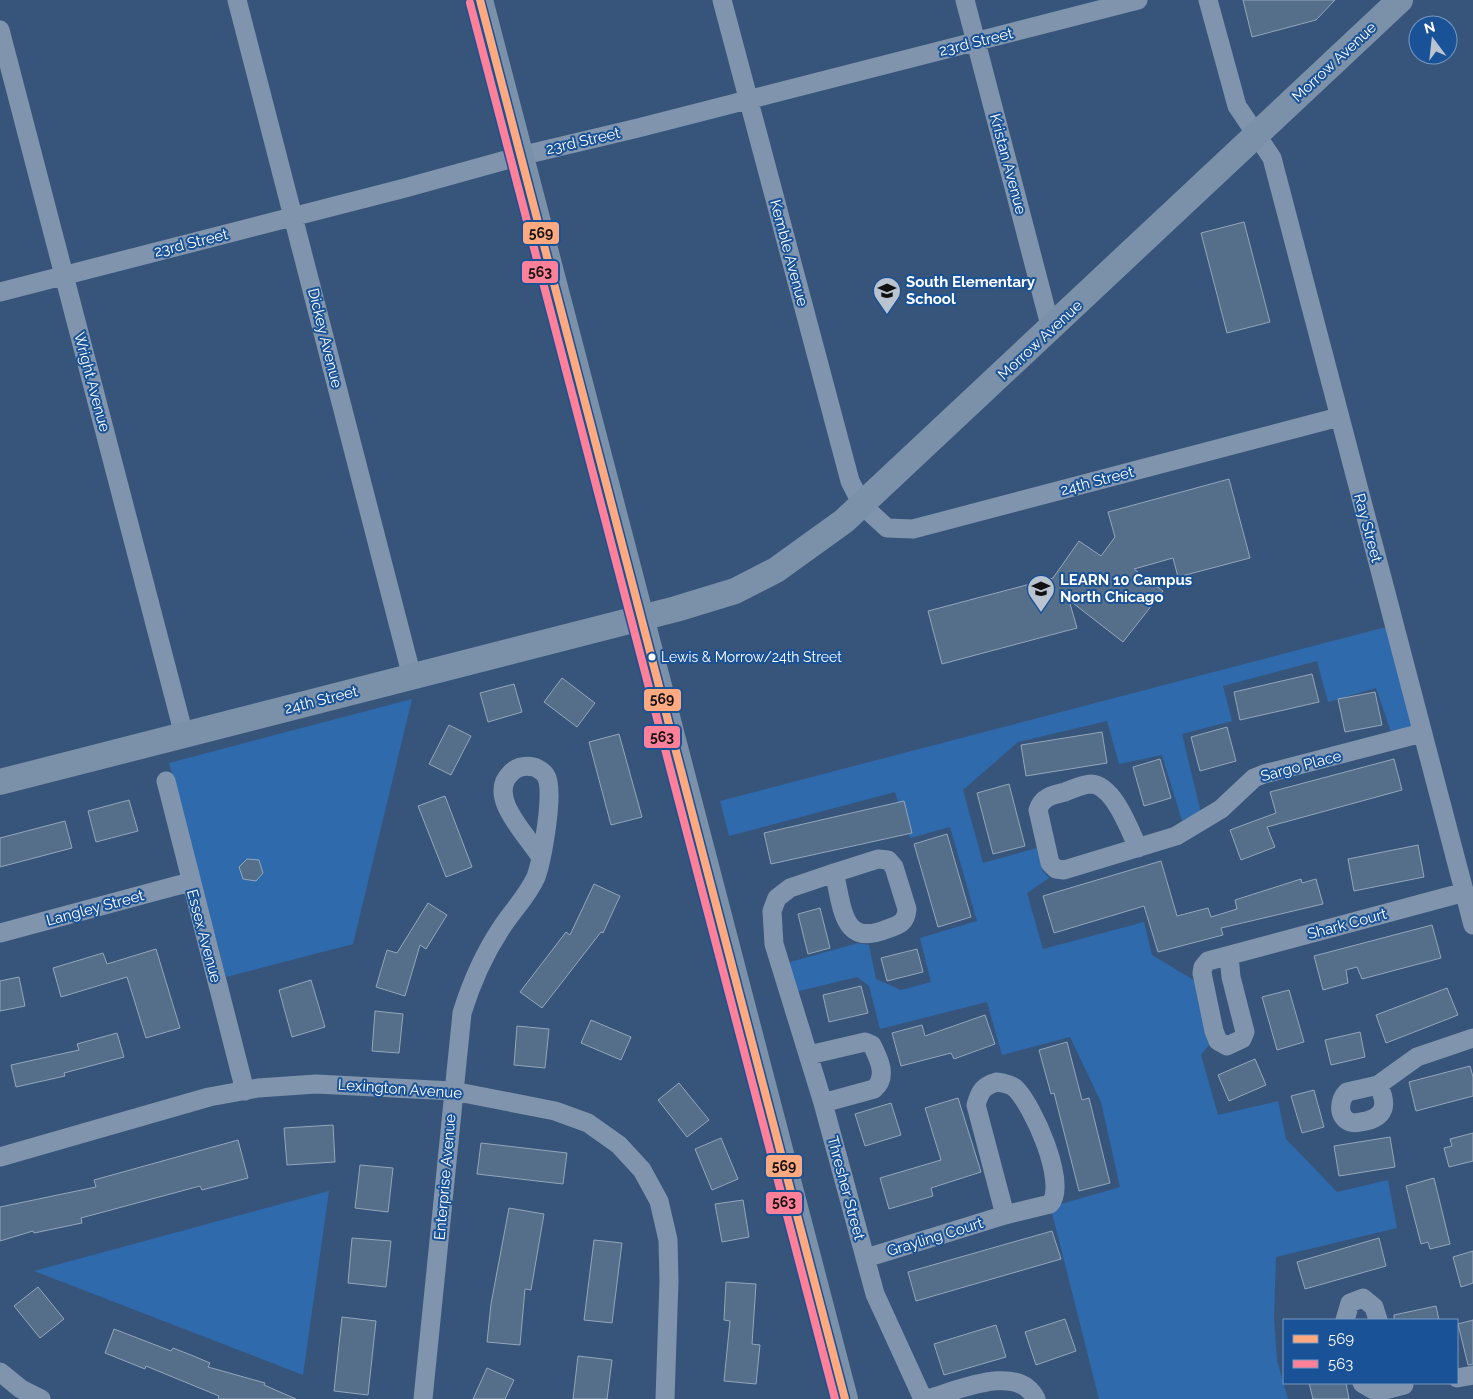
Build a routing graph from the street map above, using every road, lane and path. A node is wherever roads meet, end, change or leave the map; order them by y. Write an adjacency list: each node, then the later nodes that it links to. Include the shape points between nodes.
1 (237, 0): 13 (street, Dickey Avenue)
2 (480, 0): 12 (street)
3 (722, 0): 10 (street, Kemble Avenue)
4 (965, 0): 9 (street, Kristan Avenue)
5 (1138, 0): 9 (street, 23rd Street)
6 (1208, 0): 11 (street, Ray Street, via 1236,106)
7 (1400, 0): 11 (street, Morrow Avenue)
8 (0, 30): 14 (street, Wright Avenue)
9 (976, 42): 10 (street, 23rd Street); 16 (street, Kristan Avenue)
10 (748, 100): 12 (street, 23rd Street); 18 (street, Kemble Avenue, via 850,481)
11 (1256, 135): 16 (street, Morrow Avenue); 17 (street, Ray Street, via 1272,158)
12 (520, 156): 13 (street, 23rd Street); 19 (street)
13 (294, 217): 14 (street, 23rd Street); 20 (street, Dickey Avenue)
14 (65, 276): 15 (street, 23rd Street); 22 (street, Wright Avenue)
15 (0, 292)
16 (1052, 329): 18 (street, Morrow Avenue)
17 (1339, 417): 18 (street, 24th Street, via 913,529 888,528); 21 (street, Ray Street)
18 (862, 505): 19 (street, Morrow Avenue, via 799,556 763,577 735,591)
19 (641, 618): 20 (street, 24th Street); 52 (street)
20 (412, 677): 22 (street, 24th Street)
21 (1422, 733): 25 (street, Sargo Place, via 1254,778 1221,808 1176,836); 29 (street, Ray Street)
22 (184, 735): 24 (street, 24th Street)
23 (166, 781): 28 (street, Essex Avenue)
24 (0, 782)
25 (1138, 848): 25 (street, Sargo Place, via 1112,797 1099,786 1091,784 1056,794 1040,803 1038,810 1050,862 1056,868 1064,870)
26 (540, 856): 37 (street, Enterprise Avenue, via 536,876 491,945 468,992 462,1013)
27 (834, 873): 27 (street, via 848,924 854,931 863,936 875,934 902,923 907,916 894,867 888,860 878,859); 34 (street, Thresher Street, via 790,888 777,898 772,911 771,928 782,971)
28 (190, 882): 31 (street, Langley Street); 36 (street, Essex Avenue)
29 (1465, 892): 30 (street, Ray Street); 32 (street, Shark Court)
30 (1473, 924)
31 (0, 933)
32 (1229, 956)
33 (1473, 1038): 35 (street, via 1417,1057)
34 (809, 1055): 38 (street, Thresher Street); 38 (street, via 865,1042 872,1045 876,1053 881,1083 874,1089)
35 (1378, 1086)
36 (245, 1090): 37 (street, Lexington Avenue, via 316,1084); 39 (street, Lexington Avenue, via 209,1097)
37 (453, 1091): 50 (street, Enterprise Avenue); 51 (street, Lexington Avenue, via 555,1111 588,1123 619,1145 642,1170 659,1201 668,1240)
38 (823, 1103): 41 (street, Thresher Street)
39 (0, 1157)
40 (1005, 1215): 40 (street, Grayling Court, via 1050,1204 1054,1199 1055,1182 1049,1152 1038,1126 1015,1088 997,1082 980,1091 976,1105); 41 (street, Grayling Court)
41 (866, 1258): 53 (street, Thresher Street, via 875,1294)
42 (1345, 1319): 43 (street, via 1350,1303 1363,1298 1374,1307)
43 (1378, 1319)
44 (0, 1372): 49 (street, via 21,1389)
45 (1473, 1375): 46 (street)
46 (1458, 1378)
47 (1364, 1384): 48 (street, via 1377,1392)
48 (1403, 1384)
49 (41, 1399)
50 (423, 1399)
51 (665, 1399)
52 (845, 1399)
53 (923, 1399)
54 (927, 1399): 55 (street, via 992,1380 1018,1381 1033,1392)
55 (1036, 1399)

